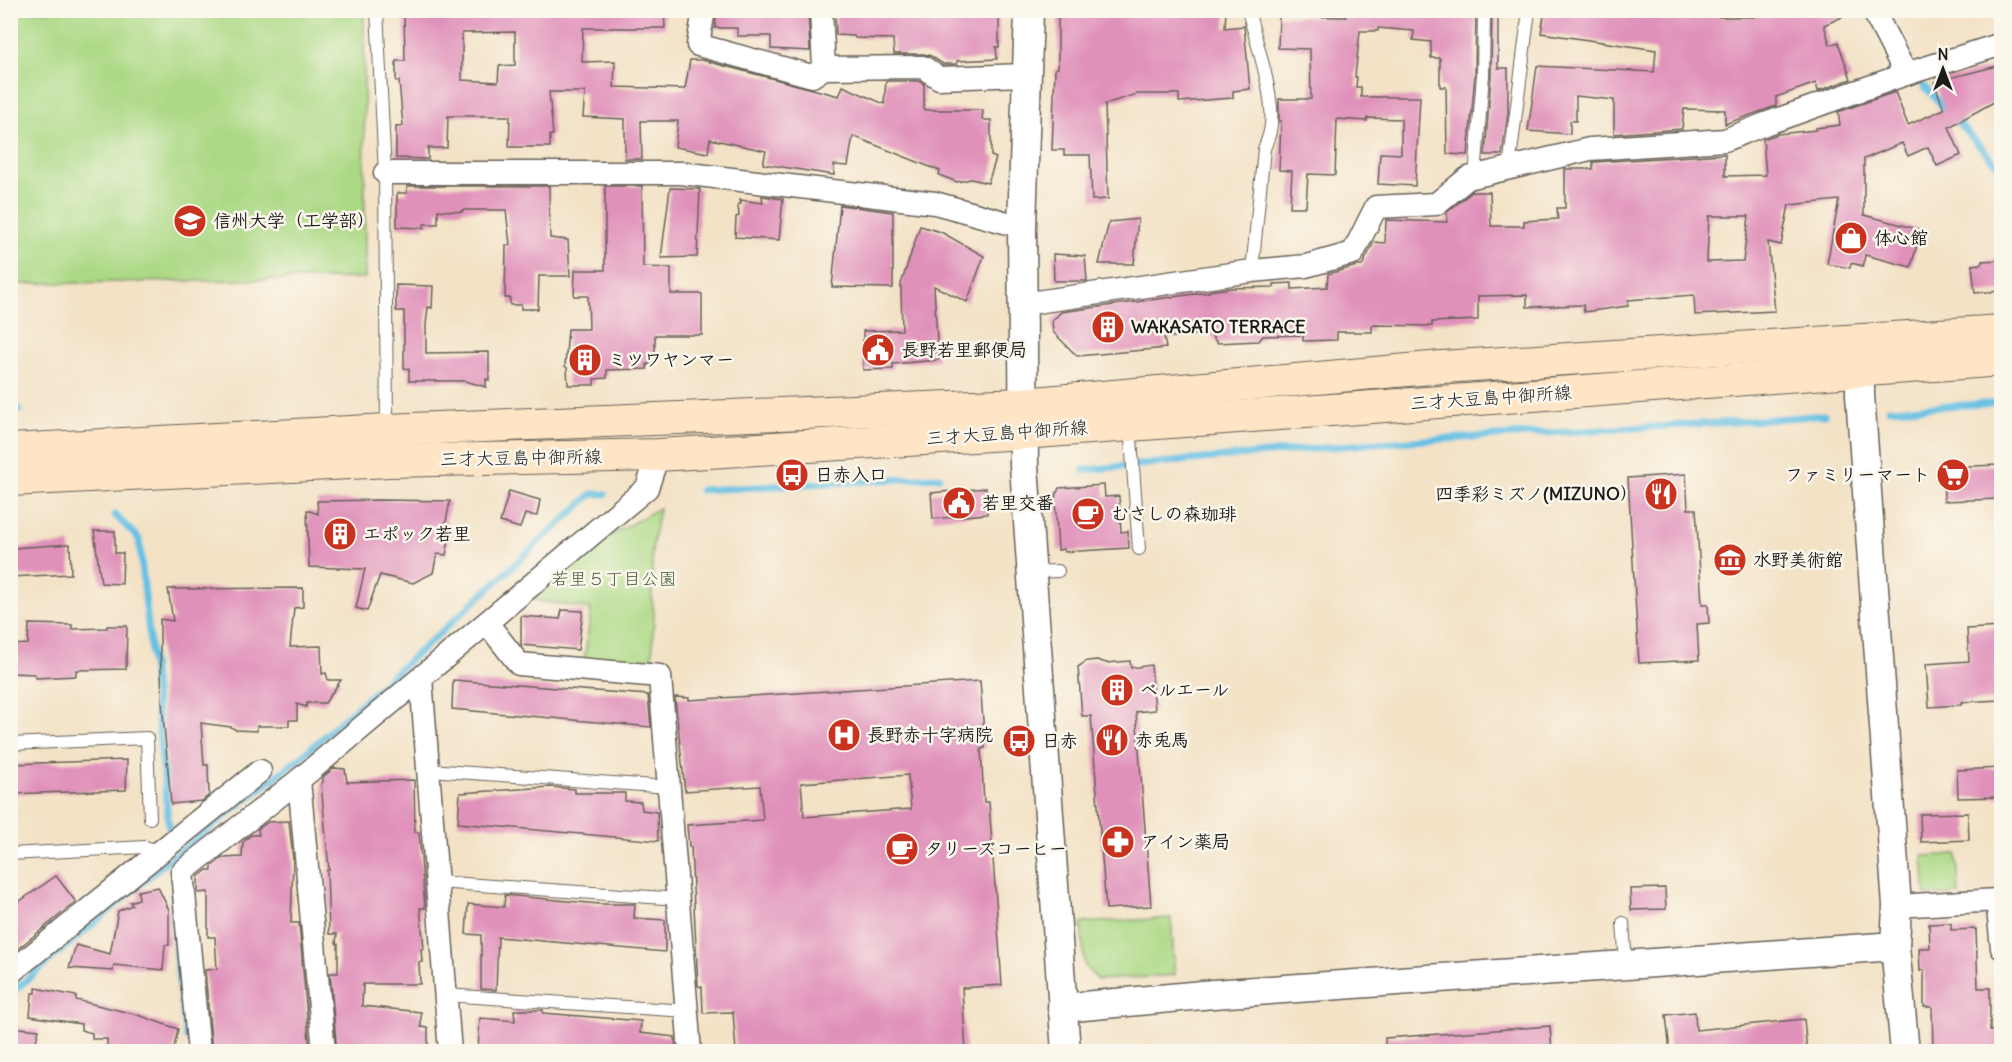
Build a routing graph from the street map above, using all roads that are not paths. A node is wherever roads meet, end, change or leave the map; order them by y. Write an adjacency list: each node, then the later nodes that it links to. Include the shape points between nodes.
1 (377, 10): 14 (lane)
2 (704, 10): 10 (street, via 698,45 812,76)
3 (821, 10): 10 (street)
4 (1029, 10): 12 (street)
5 (1248, 10): 17 (lane, via 1272,114 1264,149)
6 (1484, 10): 15 (lane)
7 (1529, 10): 13 (lane)
8 (1873, 10): 11 (street)
9 (2001, 44): 11 (street)
10 (824, 68): 12 (street, via 923,67 939,78)
11 (1906, 74): 13 (street, via 1725,140 1590,149)
12 (1026, 75): 16 (street)
13 (1509, 168): 15 (street)
14 (385, 173): 16 (street, via 681,173 935,203); 25 (lane)
15 (1475, 176): 17 (street, via 1436,204 1376,207 1353,253 1306,266)
16 (1023, 227): 18 (street)
17 (1252, 271): 18 (street)
18 (1022, 304): 23 (street)
19 (2001, 331): 20 (main road, 三才大豆島中御所線)
20 (1860, 341): 22 (street); 23 (main road, 三才大豆島中御所線, via 1442,367)
21 (2001, 360): 22 (main road, 三才大豆島中御所線)
22 (1859, 371): 24 (main road, 三才大豆島中御所線); 42 (street)
23 (1023, 418): 24 (main road, 三才大豆島中御所線); 25 (main road, 三才大豆島中御所線); 27 (main road, 三才大豆島中御所線); 49 (street, via 1045,571 1051,819)
24 (1130, 424): 29 (lane)
25 (388, 445): 26 (main road, 三才大豆島中御所線); 27 (main road, 三才大豆島中御所線); 28 (main road, 三才大豆島中御所線)
26 (10, 450)
27 (658, 454): 30 (street, via 647,488)
28 (10, 480)
29 (1139, 549)
30 (487, 623): 31 (street); 36 (street, via 519,664 660,675)
31 (422, 678): 33 (street); 35 (street)
32 (10, 744): 37 (lane, via 147,738)
33 (429, 770): 36 (lane); 40 (street)
34 (260, 771): 38 (street)
35 (299, 780): 51 (street, via 182,872); 52 (street)
36 (669, 787): 41 (street)
37 (150, 818)
38 (160, 851): 39 (lane, via 146,847); 47 (street)
39 (10, 854)
40 (437, 882): 41 (lane); 48 (street)
41 (678, 899): 50 (street)
42 (1896, 906): 44 (street); 45 (street, via 1997,900)
43 (1623, 923): 46 (lane)
44 (1895, 946): 46 (street); 56 (street)
45 (2001, 948)
46 (1626, 965): 49 (street)
47 (10, 973)
48 (446, 994): 50 (lane); 53 (street)
49 (1062, 1008): 55 (street)
50 (687, 1011): 54 (street)
51 (199, 1052)
52 (324, 1052)
53 (450, 1052)
54 (690, 1052)
55 (1066, 1052)
56 (1905, 1052)

